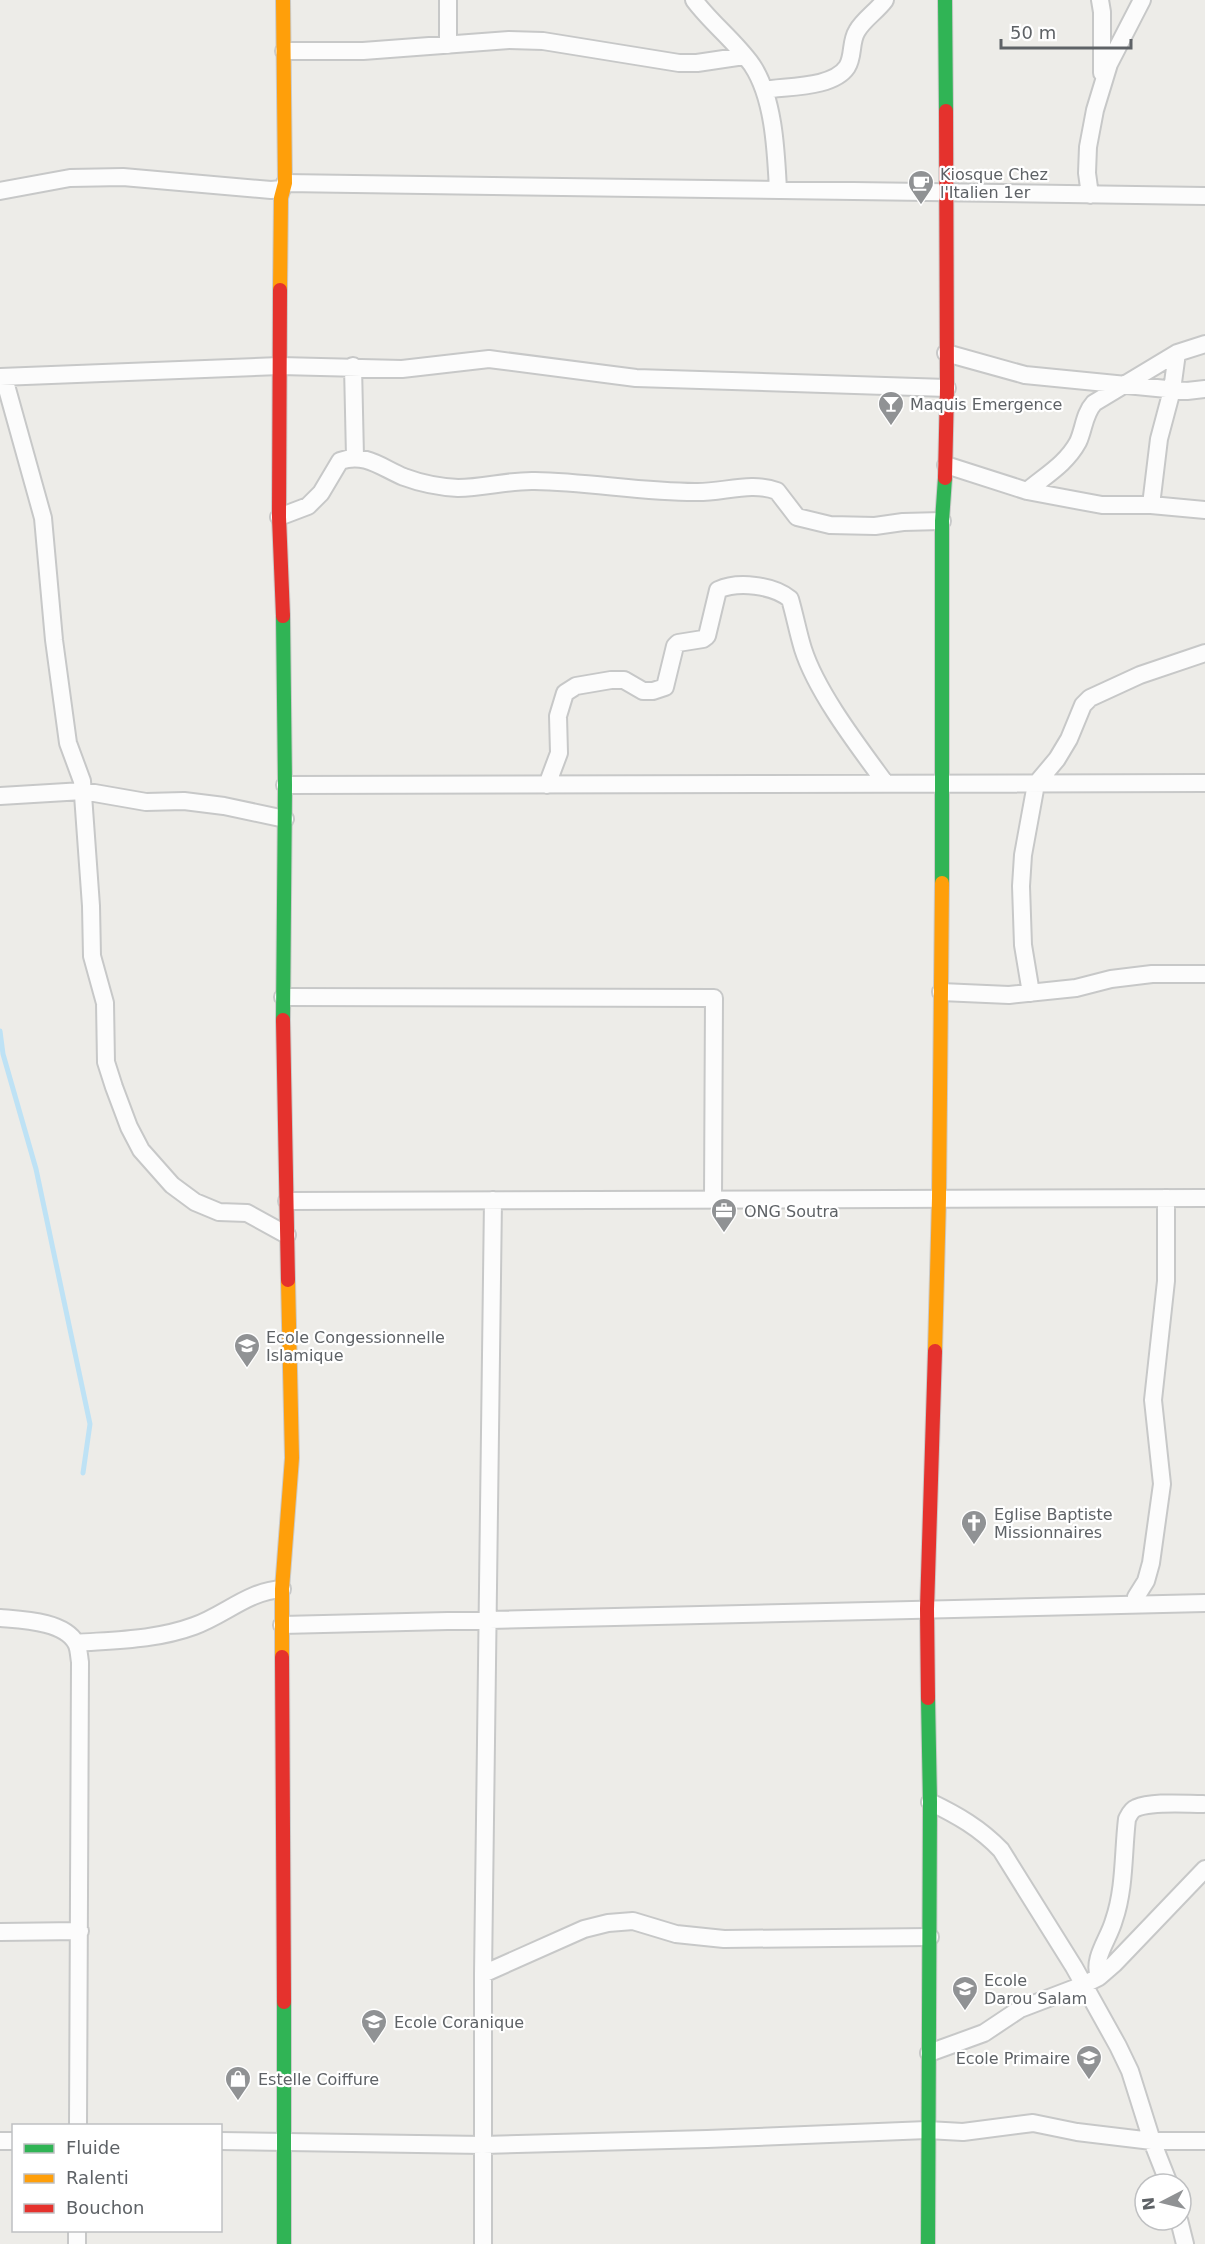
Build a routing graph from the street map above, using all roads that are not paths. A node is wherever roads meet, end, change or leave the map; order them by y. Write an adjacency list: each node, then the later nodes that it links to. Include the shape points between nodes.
1 (283, 0): 9 (street)
2 (448, 0): 8 (street)
3 (694, 0): 10 (street)
4 (885, 0): 12 (street, via 857,30 852,57 838,76 828,82)
5 (945, 0): 16 (street)
6 (1100, 0): 11 (street)
7 (1142, 0): 11 (street, via 1109,64)
8 (448, 45): 9 (street); 10 (street, via 543,41 697,63)
9 (284, 51): 13 (street)
10 (744, 56): 12 (street)
11 (1101, 89): 17 (street, via 1088,147)
12 (764, 90): 15 (street)
13 (284, 186): 14 (street, via 260,189 123,177 70,178); 15 (street); 22 (street)
14 (0, 190)
15 (778, 190): 16 (street)
16 (946, 193): 17 (street); 20 (street)
17 (1090, 195): 18 (street)
18 (1205, 196)
19 (1205, 344): 21 (street)
20 (946, 353): 25 (street, via 1025,375); 26 (street)
21 (1177, 353): 25 (street); 28 (street)
22 (280, 366): 23 (street); 24 (street); 34 (street)
23 (352, 366): 26 (street, via 402,369 489,359 636,378); 29 (street)
24 (2, 378): 43 (street, via 43,518 68,743)
25 (1127, 385): 28 (street); 31 (street, via 1088,410 1077,444 1060,466)
26 (947, 388): 30 (street)
27 (1205, 389): 28 (street)
28 (1172, 390): 32 (street, via 1159,439)
29 (355, 457): 34 (street, via 340,462 308,506); 35 (street, via 416,481 446,487 533,480 655,492 706,492 752,486 777,491 797,517 830,525)
30 (946, 465): 31 (street); 35 (street)
31 (1027, 491): 32 (street, via 1102,505)
32 (1151, 505): 33 (street)
33 (1205, 510)
34 (279, 517): 41 (street)
35 (942, 521): 39 (street)
36 (1205, 653): 40 (street, via 1140,675 1090,698 1083,705 1069,739)
37 (1205, 783): 40 (street)
38 (886, 784): 39 (street); 42 (street); 42 (street, via 817,679 803,650 790,599 741,584 718,590 707,636 675,646 665,687 643,692 624,680 601,681 576,686 565,693 558,716 559,753)
39 (943, 784): 40 (street); 47 (street)
40 (1036, 784): 48 (street, via 1021,886 1023,945)
41 (285, 785): 42 (street); 45 (street)
42 (547, 785)
43 (83, 791): 44 (street); 45 (street, via 146,801 214,805); 56 (street, via 92,956 105,1004 106,1062 129,1127 141,1150 172,1185 195,1202 219,1212 247,1213)
44 (0, 796)
45 (285, 819): 49 (street)
46 (1205, 974): 48 (street, via 1152,974)
47 (941, 992): 48 (street); 50 (street)
48 (1031, 993)
49 (283, 997): 53 (street, via 714,998); 55 (street)
50 (939, 1198): 51 (street); 53 (street); 60 (street)
51 (1166, 1198): 52 (street); 59 (street, via 1166,1281 1153,1400 1162,1484 1151,1563 1136,1597)
52 (1205, 1198)
53 (713, 1199): 54 (street)
54 (493, 1200): 55 (street); 62 (street)
55 (287, 1201): 56 (street)
56 (287, 1235): 57 (street, via 292,1458)
57 (282, 1589): 63 (street); 64 (street, via 261,1592 172,1634)
58 (1205, 1603): 59 (street)
59 (1138, 1604): 60 (street)
60 (927, 1609): 62 (street); 65 (street)
61 (0, 1618): 64 (street, via 52,1626)
62 (486, 1620): 63 (street); 71 (street)
63 (282, 1625): 78 (street)
64 (76, 1643): 68 (street, via 80,1662)
65 (930, 1802): 70 (street); 73 (street, via 986,1834 1001,1850)
66 (1203, 1804): 72 (street, via 1155,1805 1131,1812 1127,1819 1119,1904 1110,1934 1096,1960)
67 (1205, 1869): 72 (street)
68 (80, 1931): 69 (street); 75 (street)
69 (0, 1932)
70 (930, 1937): 71 (street, via 724,1939 676,1934 633,1921 608,1923 584,1929); 74 (street)
71 (483, 1974): 81 (street)
72 (1098, 1977): 73 (street)
73 (1083, 1984): 74 (street, via 1020,2008 984,2033); 79 (street, via 1130,2071)
74 (929, 2053): 76 (street)
75 (78, 2124)
76 (927, 2130): 79 (street, via 963,2133 1033,2123); 81 (street); 85 (street)
77 (222, 2141): 78 (street)
78 (285, 2141): 81 (street); 83 (street)
79 (1152, 2141): 80 (street); 82 (street)
80 (1205, 2141)
81 (483, 2145): 84 (street)
82 (1164, 2172)
83 (284, 2244)
84 (483, 2244)
85 (928, 2244)

